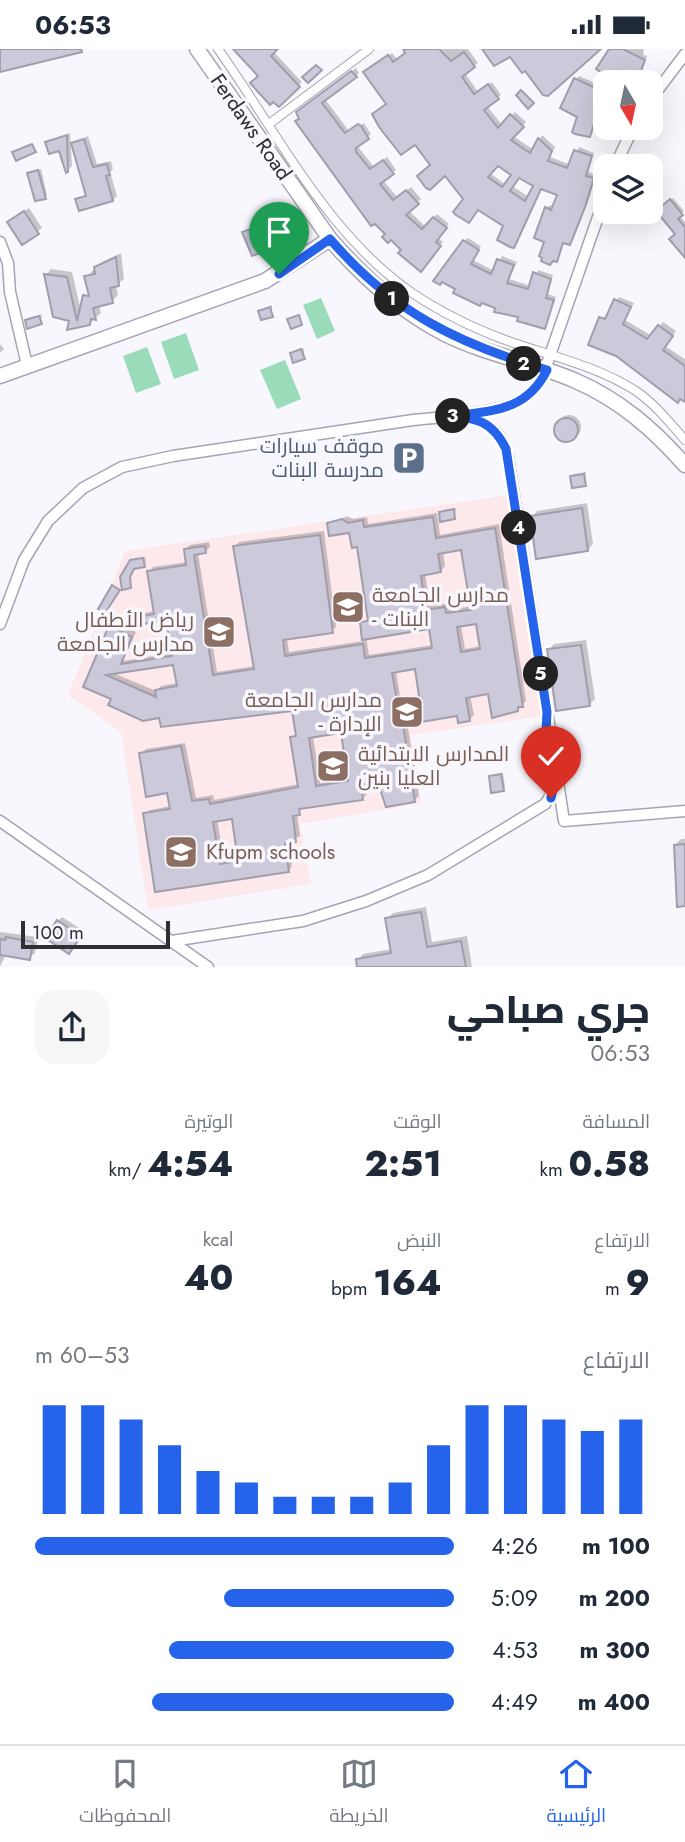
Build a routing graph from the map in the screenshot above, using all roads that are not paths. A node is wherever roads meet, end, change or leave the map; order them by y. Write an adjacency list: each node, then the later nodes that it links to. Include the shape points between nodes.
1 (197, 49): 8 (street, Ferdaws Road)
2 (218, 49): 6 (street)
3 (369, 49): 6 (street)
4 (685, 54): 5 (street)
5 (663, 83)
6 (270, 124): 10 (street, via 351,238 397,281 459,319)
7 (596, 224): 10 (street)
8 (330, 239): 11 (street, via 257,285); 12 (street, Ferdaws Road, via 378,289 415,317 469,345)
9 (0, 242): 11 (street)
10 (552, 355): 12 (street); 15 (street, via 638,393)
11 (27, 365): 13 (street)
12 (547, 370): 14 (street, via 534,392 516,404); 16 (street, Ferdaws Road, via 623,407)
13 (0, 376)
14 (446, 417): 17 (street, via 122,467 83,488 48,521 24,560); 18 (street, via 466,416 486,423 506,449)
15 (685, 440)
16 (685, 465)
17 (0, 624)
18 (547, 712): 19 (street, via 564,821); 23 (street, via 553,789 542,807 428,875 366,901 303,921)
19 (685, 811)
20 (0, 813): 22 (street)
21 (0, 821): 22 (street)
22 (63, 863): 23 (street)
23 (172, 941): 24 (street)
24 (208, 967)

